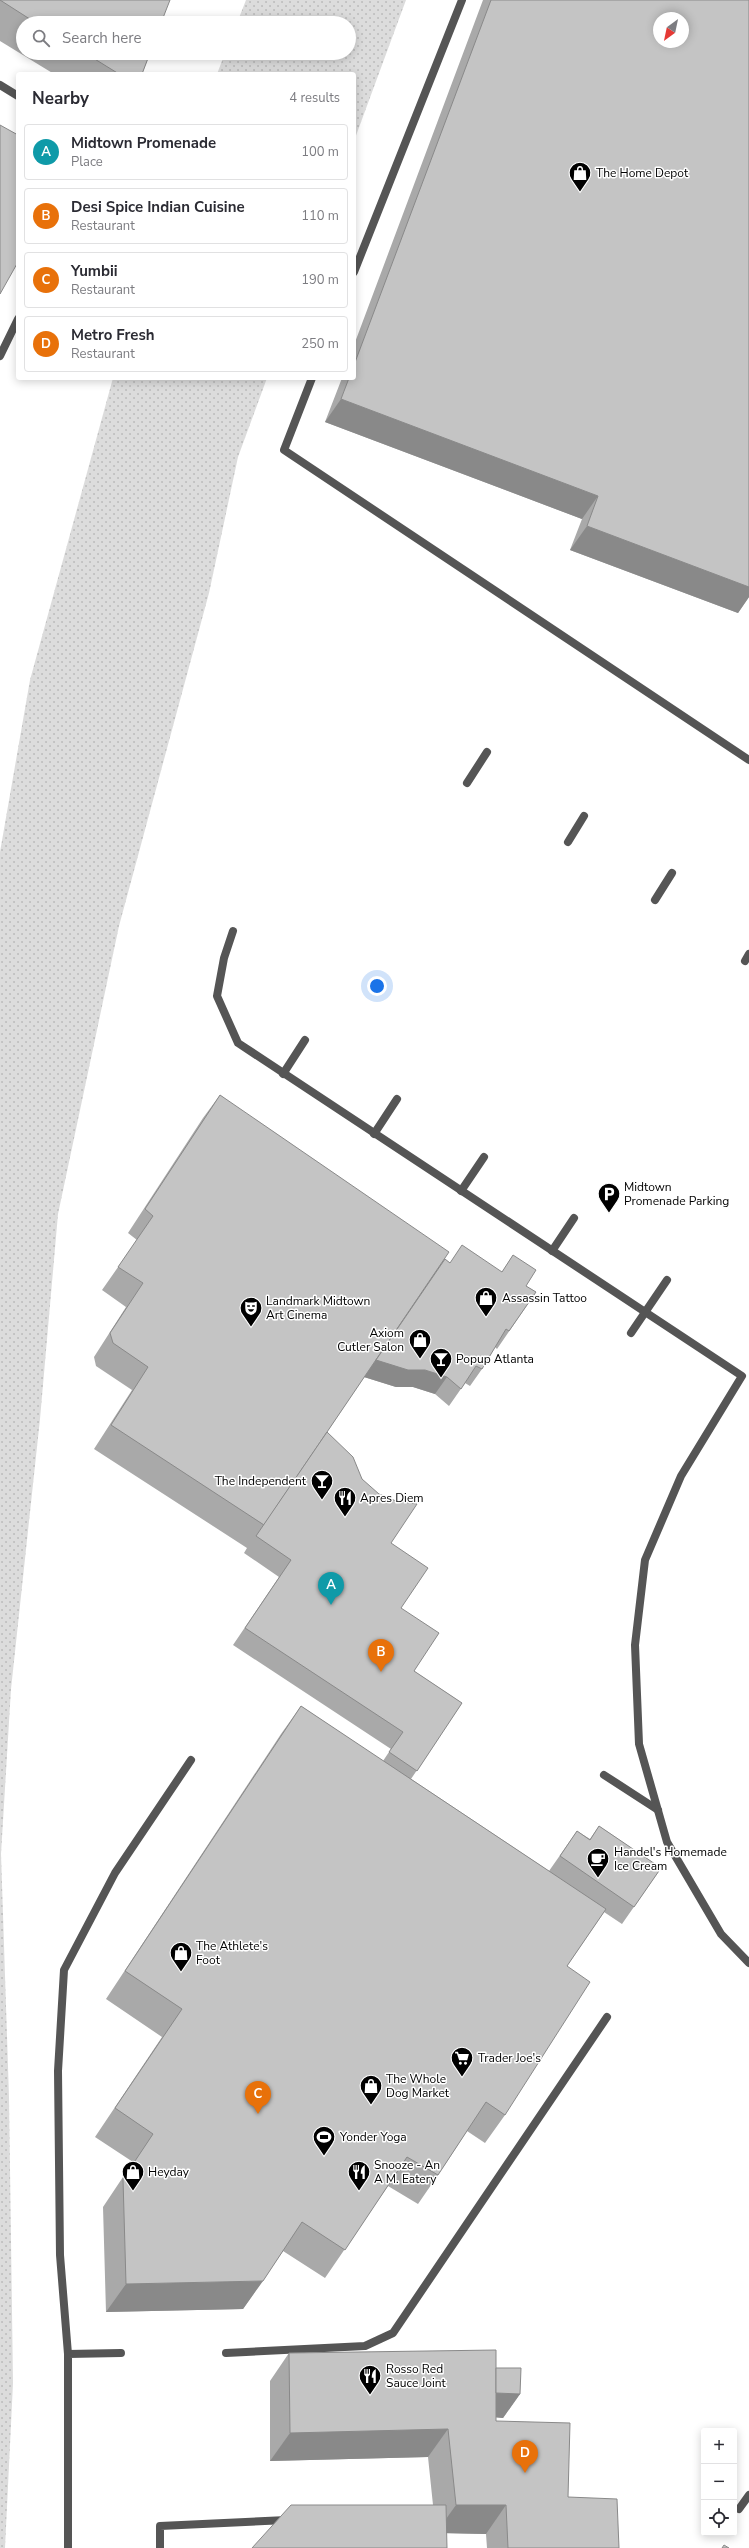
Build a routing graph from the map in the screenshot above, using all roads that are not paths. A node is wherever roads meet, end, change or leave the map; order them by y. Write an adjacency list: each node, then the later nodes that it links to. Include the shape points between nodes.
1 (462, 0): 4 (street)
2 (0, 85): 3 (street)
3 (16, 95)
4 (356, 267)
5 (16, 323): 6 (street)
6 (0, 356)
7 (311, 380): 9 (street, via 284,450)
8 (487, 752): 10 (street)
9 (749, 759)
10 (467, 783)
11 (584, 816): 12 (street)
12 (568, 842)
13 (672, 874): 14 (street)
14 (655, 900)
15 (233, 931): 17 (street, via 224,958 217,996 238,1043)
16 (305, 1040): 17 (street)
17 (283, 1074): 19 (street)
18 (397, 1098): 19 (street)
19 (374, 1134): 21 (street)
20 (484, 1157): 21 (street)
21 (461, 1191): 23 (street)
22 (574, 1218): 23 (street)
23 (552, 1251): 25 (street)
24 (667, 1280): 25 (street)
25 (645, 1312): 26 (street); 29 (street, via 742,1376 681,1476 645,1560 635,1645 639,1744)
26 (631, 1333)
27 (191, 1760): 34 (street, via 115,1873 64,1970 58,2071 60,2255)
28 (604, 1775): 29 (street)
29 (658, 1810): 30 (street, via 667,1842 721,1934)
30 (749, 1963)
31 (607, 2017): 33 (street, via 393,2333 365,2346)
32 (121, 2353): 34 (street)
33 (226, 2353)
34 (68, 2354): 38 (street)
35 (749, 2495): 36 (street)
36 (739, 2509)
37 (293, 2520): 39 (street, via 160,2526)
38 (68, 2548)
39 (160, 2548)

